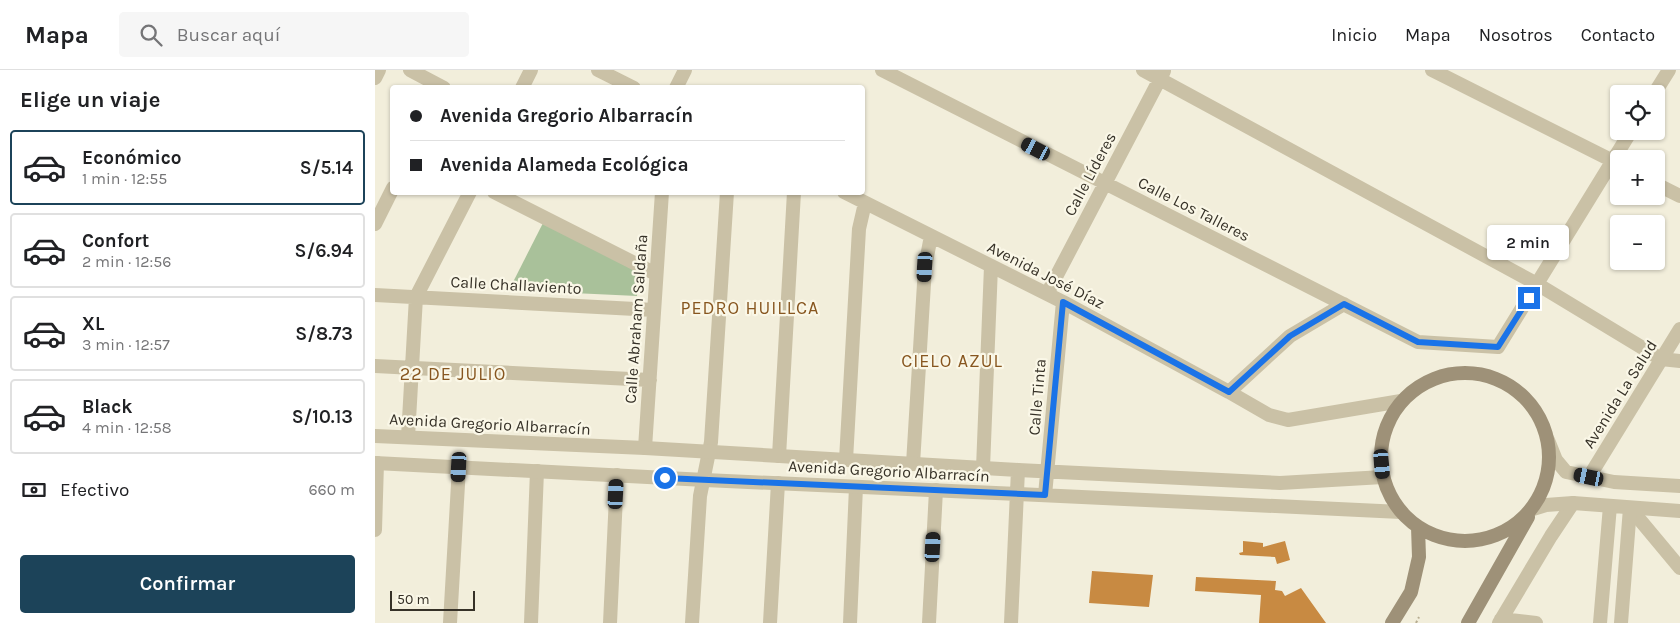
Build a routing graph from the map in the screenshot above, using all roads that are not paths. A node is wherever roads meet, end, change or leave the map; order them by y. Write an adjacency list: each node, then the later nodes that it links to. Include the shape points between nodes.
1 (379, 70): 11 (street)
2 (410, 70): 12 (street)
3 (531, 70): 13 (street)
4 (598, 70): 14 (street)
5 (685, 70): 15 (street)
6 (882, 70): 19 (street, Calle Los Talleres)
7 (1143, 70): 10 (street)
8 (1432, 70): 17 (street)
9 (1668, 70): 16 (street)
10 (1162, 74): 19 (street, Calle Líderes); 34 (street)
11 (375, 78)
12 (439, 85)
13 (524, 85)
14 (629, 85)
15 (677, 85)
16 (1659, 85)
17 (1610, 159)
18 (1610, 171): 34 (street)
19 (1105, 184): 35 (street, Calle Líderes); 39 (street, Calle Los Talleres)
20 (1665, 188): 28 (street)
21 (390, 194): 30 (street)
22 (468, 195): 37 (street)
23 (501, 195): 33 (street)
24 (659, 195): 33 (street, Calle Abraham Saldaña)
25 (727, 195): 53 (street)
26 (795, 195): 54 (street)
27 (850, 195): 29 (street, Avenida José Díaz)
28 (1680, 196)
29 (865, 203): 31 (street, Avenida José Díaz); 55 (street, via 859,229)
30 (375, 224)
31 (931, 236): 32 (street, Avenida José Díaz); 57 (street, via 925,267)
32 (991, 266): 35 (street, Avenida José Díaz); 59 (street)
33 (656, 274): 40 (street, Calle Abraham Saldaña)
34 (1537, 284): 39 (street, Calle Los Talleres, via 1498,347 1418,342); 42 (street)
35 (1047, 294): 38 (street, Avenida José Díaz)
36 (375, 295): 37 (street, Calle Challaviento)
37 (416, 297): 40 (street, Calle Challaviento); 45 (street)
38 (1063, 302): 47 (street, Avenida José Díaz); 62 (street, Calle Tinta)
39 (1344, 304): 47 (street, via 1290,336)
40 (654, 310): 46 (street, Calle Abraham Saldaña)
41 (1680, 329): 42 (street, Avenida La Salud)
42 (1661, 359): 43 (street); 65 (street, Avenida La Salud)
43 (1680, 361)
44 (375, 366): 45 (street)
45 (411, 368): 46 (street); 50 (street)
46 (650, 380): 52 (street, Calle Abraham Saldaña)
47 (1229, 392): 48 (street, Avenida José Díaz, via 1269,415 1288,420)
48 (1401, 401): 51 (main road, via 1422,384 1447,374 1482,374 1499,379 1522,394 1538,415); 64 (main road, via 1387,424 1381,450)
49 (375, 436): 50 (street, Avenida Gregorio Albarracín)
50 (408, 437): 52 (street, Avenida Gregorio Albarracín)
51 (1548, 440): 65 (street, via 1555,460 1566,472); 78 (main road, via 1548,467 1543,492)
52 (645, 448): 53 (street, Avenida Gregorio Albarracín)
53 (709, 452): 54 (street, Avenida Gregorio Albarracín); 66 (street)
54 (779, 456): 55 (street, Avenida Gregorio Albarracín)
55 (846, 460): 57 (street, Avenida Gregorio Albarracín)
56 (376, 463): 58 (street, Avenida Gregorio Albarracín); 82 (street)
57 (913, 464): 59 (street, Avenida Gregorio Albarracín)
58 (459, 467): 61 (street, Avenida Gregorio Albarracín); 85 (street)
59 (983, 468): 60 (street, Avenida Gregorio Albarracín)
60 (1019, 470): 62 (street, Avenida Gregorio Albarracín); 72 (street)
61 (537, 471): 63 (street, Avenida Gregorio Albarracín); 86 (street)
62 (1047, 471): 68 (street, Avenida Gregorio Albarracín); 73 (street, Calle Tinta)
63 (617, 475): 66 (street, Avenida Gregorio Albarracín); 87 (street)
64 (1383, 477): 68 (street, Avenida Gregorio Albarracín); 80 (main road)
65 (1589, 477): 69 (street, via 1614,482)
66 (705, 480): 67 (street, Avenida Gregorio Albarracín); 88 (street, via 700,496)
67 (778, 483): 70 (street, Avenida Gregorio Albarracín); 89 (street)
68 (1280, 483): 75 (street)
69 (1680, 486)
70 (857, 487): 71 (street, Avenida Gregorio Albarracín); 90 (street)
71 (936, 490): 72 (street, Avenida Gregorio Albarracín); 91 (street)
72 (1018, 494): 73 (street, Avenida Gregorio Albarracín); 92 (street)
73 (1045, 495): 75 (street, Avenida Gregorio Albarracín)
74 (1573, 503): 76 (street); 78 (street); 84 (street)
75 (1281, 506): 80 (street, Avenida Gregorio Albarracín)
76 (1611, 506): 77 (street); 96 (street)
77 (1630, 508): 79 (street); 83 (street); 97 (street)
78 (1533, 509): 81 (main road, via 1501,533 1473,541 1444,539); 94 (main road)
79 (1680, 510)
80 (1401, 512): 81 (main road)
81 (1418, 527): 93 (main road, via 1419,557 1411,592)
82 (375, 530)
83 (1680, 568)
84 (1501, 622): 95 (street)
85 (450, 623)
86 (531, 623)
87 (610, 623)
88 (692, 623)
89 (770, 623)
90 (850, 623)
91 (929, 623)
92 (1011, 623)
93 (1393, 623)
94 (1468, 623)
95 (1536, 623)
96 (1600, 623)
97 (1621, 623)

